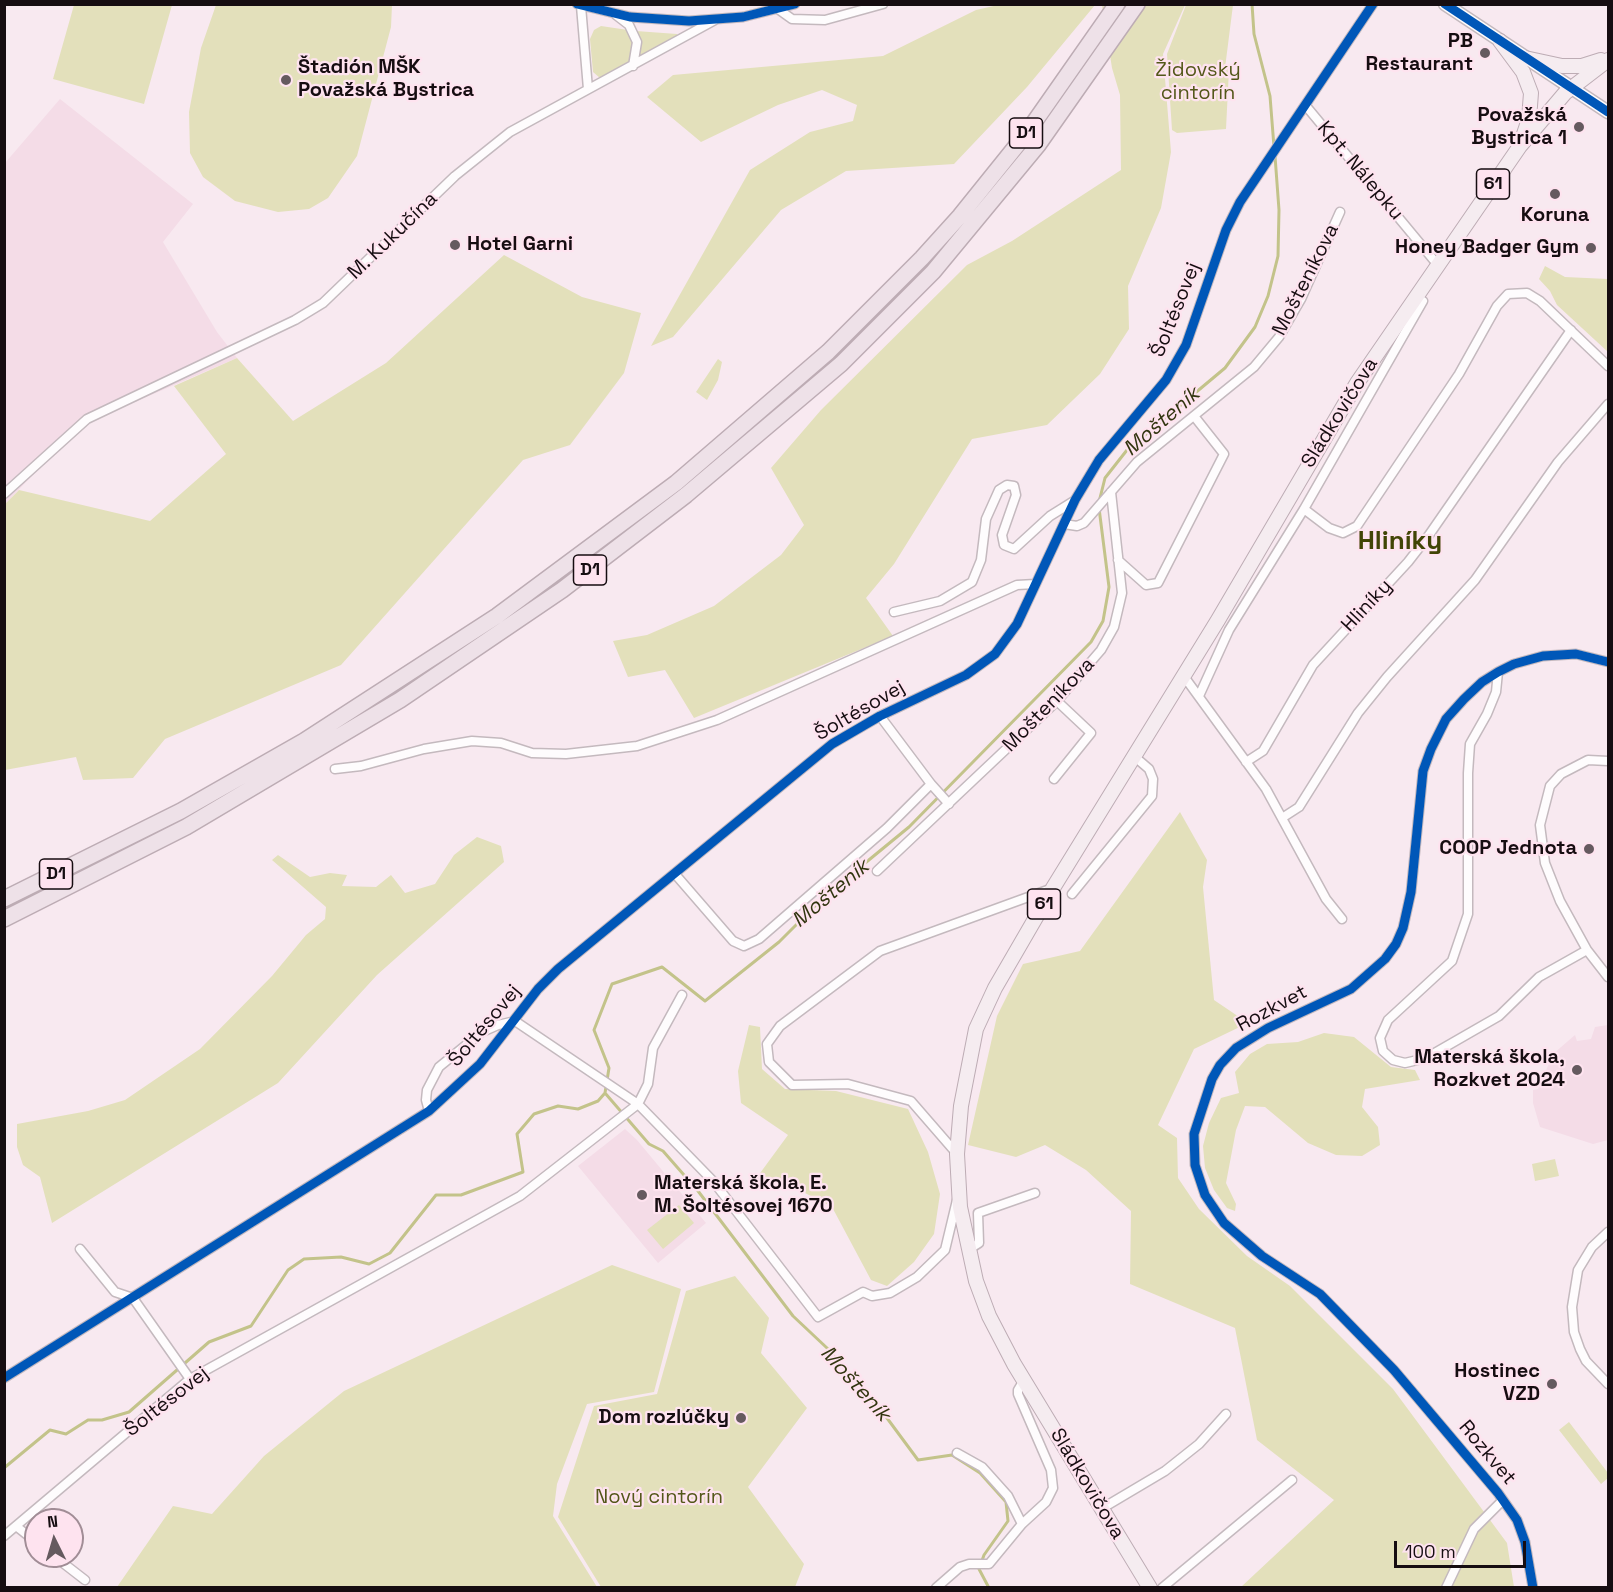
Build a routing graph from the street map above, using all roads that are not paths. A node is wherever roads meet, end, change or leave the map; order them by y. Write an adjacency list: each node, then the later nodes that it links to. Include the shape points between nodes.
1 (795, 4): 8 (street, M. Kukučína)
2 (883, 4): 8 (street, via 825,20 792,19)
3 (1117, 4): 53 (highway, D1, via 1062,85 968,207 877,305 748,423 607,536 442,654 304,741 171,816)
4 (1137, 4): 55 (highway, D1, via 1075,95 972,226 882,324 753,441 617,550 461,660 313,754 186,827)
5 (1373, 4): 17 (street, Šoltésovej)
6 (1445, 4): 11 (main road)
7 (579, 5): 9 (street); 16 (street)
8 (778, 7): 10 (street, M. Kukučína)
9 (614, 14): 10 (street, via 659,20); 14 (street, via 635,35 638,49)
10 (715, 20): 14 (street, M. Kukučína)
11 (1500, 41): 12 (main road); 19 (main road, via 1523,72 1531,93 1529,119)
12 (1525, 58): 13 (main road, via 1582,66); 15 (main road)
13 (1608, 58): 15 (main road, 61)
14 (633, 66): 16 (street, M. Kukučína)
15 (1571, 87): 18 (main road); 19 (main road, Sládkovičova / 61)
16 (588, 89): 28 (street, M. Kukučína, via 485,150 323,303 87,419)
17 (1306, 106): 21 (street, Kpt. Nálepku); 29 (street, Šoltésovej, via 1240,202 1226,230 1186,345 1166,380 1099,460)
18 (1608, 112)
19 (1520, 146): 21 (main road, Sládkovičova / 61)
20 (1340, 212): 26 (street, Mošteníkova, via 1301,299 1279,337 1254,367)
21 (1437, 264): 22 (main road, Sládkovičova / 61)
22 (1421, 296): 30 (street, Sládkovičova); 37 (main road, Sládkovičova / 61, via 1357,383)
23 (1571, 330): 24 (street); 30 (street, via 1527,293 1508,294 1357,526 1343,533 1329,528); 43 (street, Hliníky, via 1429,534 1313,665 1263,751)
24 (1608, 366)
25 (1608, 404): 48 (street, via 1558,462 1475,580 1358,713 1299,807)
26 (1194, 416): 27 (street, Mošteníkova, via 1137,462); 32 (street, via 1224,454 1158,583 1146,585)
27 (1111, 492): 31 (street, Mošteníkova, via 1077,526); 32 (street, Mošteníkova)
28 (4, 494)
29 (1075, 500): 31 (street, Šoltésovej); 34 (street, via 1050,516 1014,549 1004,545 1002,535 1016,495 1014,486 1007,485 999,490 986,519 981,560 972,582 940,602)
30 (1304, 509): 38 (street, Sládkovičova, via 1229,630)
31 (1064, 524): 33 (street, Šoltésovej)
32 (1118, 560): 39 (street, Mošteníkova, via 1122,593 1114,627 1101,651)
33 (1035, 584): 40 (street, Šoltésovej, via 1017,624 995,654 966,675); 44 (street, via 1017,585 717,720 637,746 566,754 532,753 501,743 472,741)
34 (894, 612)
35 (1605, 661): 36 (street, Rozkvet, via 1576,654 1543,656)
36 (1498, 672): 56 (street, via 1496,692 1470,744 1468,914 1452,961 1388,1020 1380,1038 1383,1051 1405,1063 1425,1058 1499,1016 1539,977); 76 (street, Rozkvet, via 1482,682 1446,719 1431,748 1420,792 1411,892 1396,944 1351,989 1268,1028 1236,1048 1220,1065 1204,1097 1193,1150 1205,1195 1224,1223 1262,1256 1320,1294 1356,1328)
37 (1183, 675): 38 (street); 41 (main road, Sládkovičova / 61)
38 (1199, 696): 43 (street)
39 (1057, 701): 45 (street, via 1091,733); 47 (street, Mošteníkova)
40 (880, 716): 46 (street); 50 (street, Šoltésovej, via 832,744)
41 (1135, 757): 51 (main road, Sládkovičova / 61); 52 (street, via 1154,779 1152,796)
42 (1608, 761): 56 (street, via 1588,760 1561,774 1551,786 1540,825 1548,872)
43 (1246, 762): 48 (street)
44 (335, 769)
45 (1053, 779)
46 (931, 784): 47 (street); 50 (street, via 768,932 744,946 734,941)
47 (943, 798): 49 (street, Mošteníkova)
48 (1282, 818): 54 (street, via 1326,899)
49 (877, 871)
50 (675, 874): 59 (street, Šoltésovej, via 558,969)
51 (1053, 888): 62 (main road, Sládkovičova / 61, via 994,988 976,1029); 62 (street, via 880,951 780,1026 767,1044 769,1062 792,1084 848,1084 911,1101)
52 (1072, 894)
53 (4, 899)
54 (1342, 918)
55 (4, 919)
56 (1587, 950): 57 (street)
57 (1608, 977)
58 (682, 995): 60 (street, Šoltésovej, via 653,1048 648,1084)
59 (515, 1021): 60 (street); 61 (street, Šoltésovej, via 476,1069); 61 (street, via 482,1032 439,1066 427,1090)
60 (638, 1104): 64 (street, via 713,1181 818,1317 863,1292 872,1296 890,1293 917,1277 945,1250); 70 (street, Šoltésovej, via 520,1197)
61 (429, 1111): 68 (street, Šoltésovej)
62 (957, 1154): 64 (main road, Sládkovičova / 61)
63 (1035, 1193): 67 (street, via 978,1213 979,1243)
64 (958, 1195): 67 (main road, Sládkovičova / 61)
65 (1608, 1232): 72 (street, via 1592,1247 1578,1270 1572,1307 1580,1349)
66 (80, 1249): 68 (street, Šoltésovej, via 115,1292)
67 (968, 1250): 71 (main road, Sládkovičova / 61, via 989,1316)
68 (133, 1298): 69 (street, Šoltésovej); 70 (street, Šoltésovej)
69 (4, 1378)
70 (190, 1379): 79 (street, Šoltésovej)
71 (1024, 1380): 77 (main road, Sládkovičova / 61); 78 (street, Sládkovičova, via 1018,1394 1051,1470 1053,1488 1046,1502)
72 (1608, 1384)
73 (1226, 1414): 77 (street, via 1199,1444 1165,1471)
74 (957, 1453): 78 (street, via 982,1467 1002,1489)
75 (1292, 1480): 86 (street)
76 (1503, 1500): 87 (street, via 1474,1529); 88 (street, Rozkvet, via 1517,1520 1525,1542)
77 (1101, 1509): 85 (main road, Sládkovičova / 61)
78 (1022, 1524): 84 (street, Sládkovičova, via 989,1564 960,1567)
79 (16, 1526): 80 (street); 81 (street, Šoltésovej)
80 (24, 1532)
81 (4, 1536)
82 (70, 1568): 83 (street)
83 (85, 1580)
84 (936, 1587)
85 (1150, 1587)
86 (1162, 1587)
87 (1446, 1587)
88 (1533, 1587)

